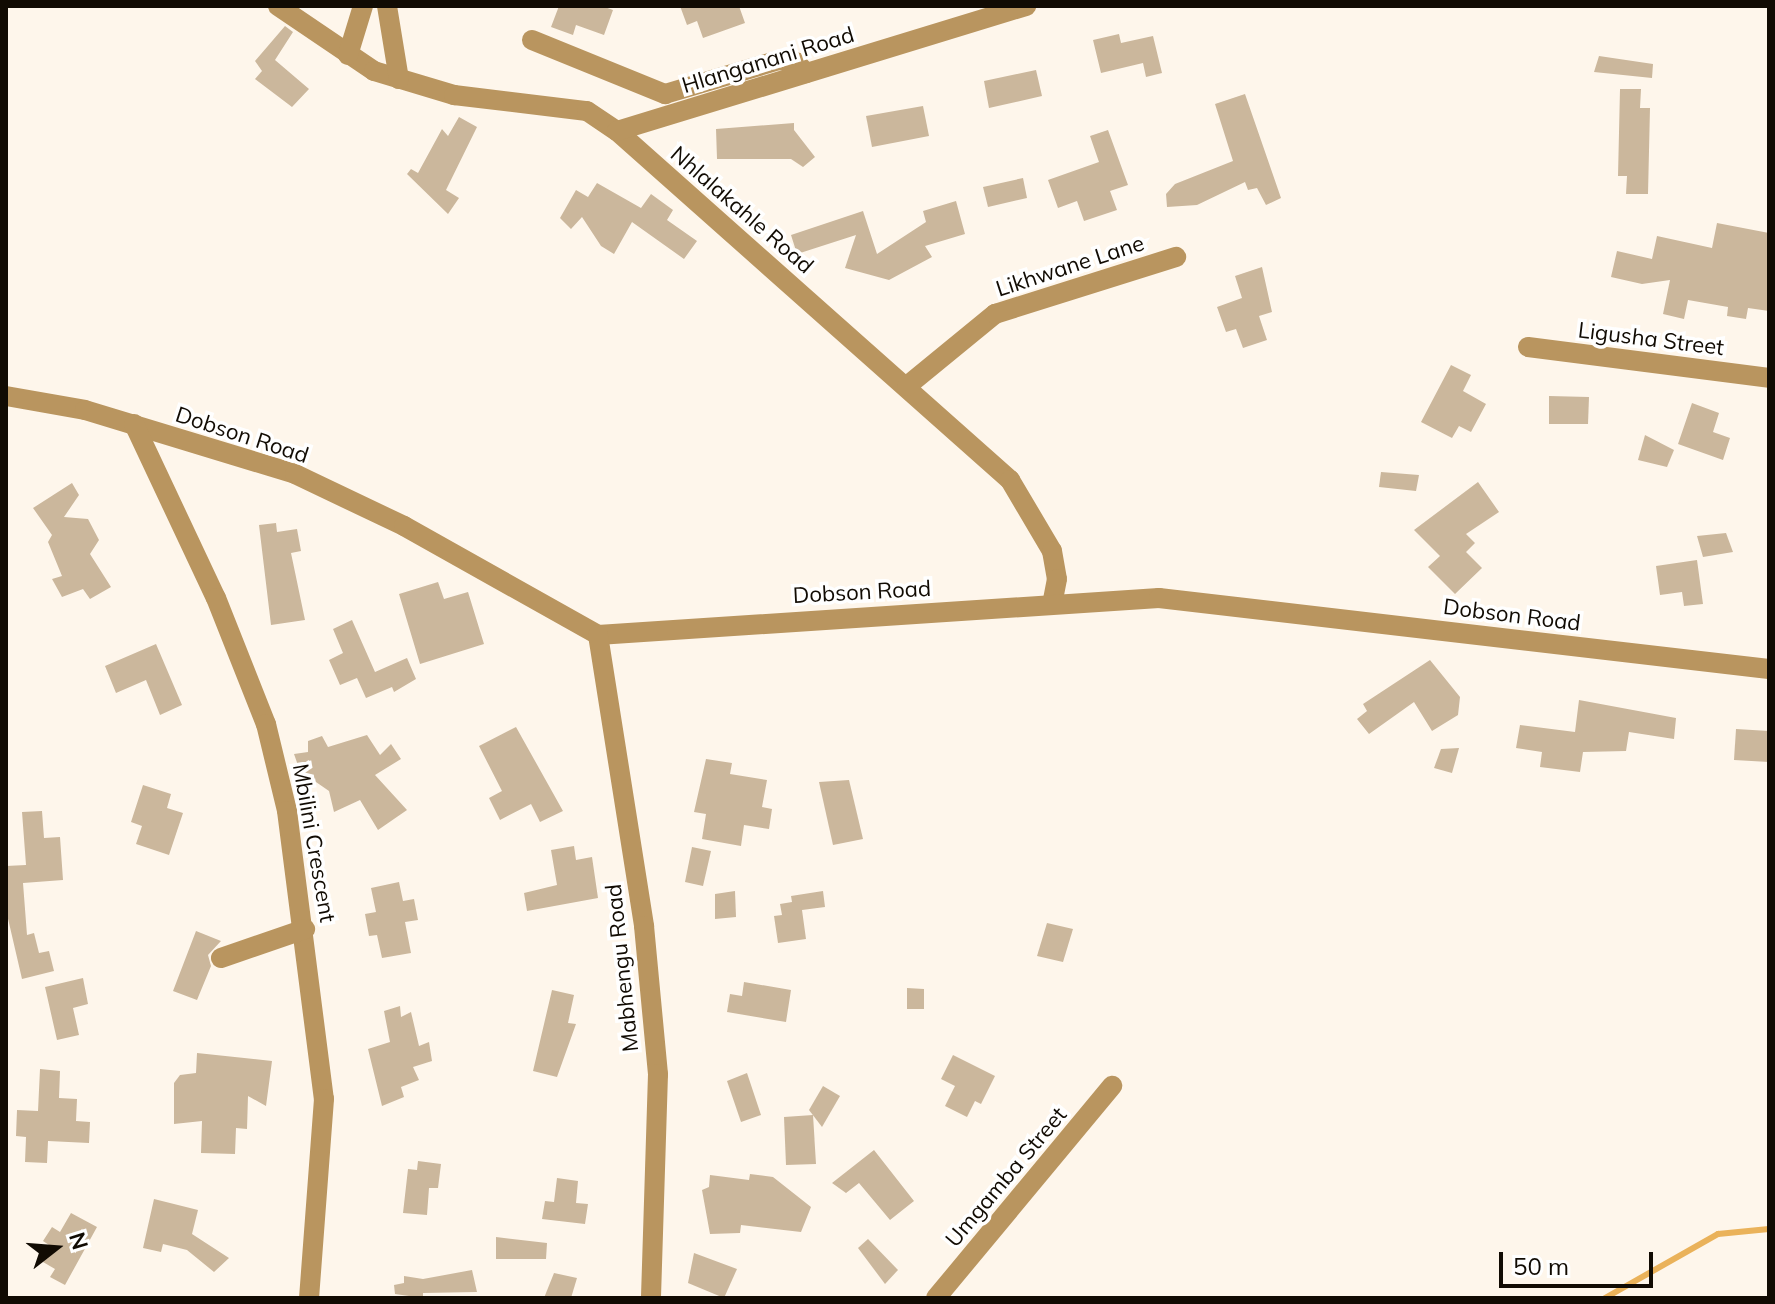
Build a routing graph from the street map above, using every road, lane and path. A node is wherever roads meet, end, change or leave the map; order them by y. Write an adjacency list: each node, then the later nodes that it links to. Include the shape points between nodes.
1 (278, 6): 7 (street, Nhlalakahle Road)
2 (363, 6): 7 (street)
3 (387, 6): 9 (street)
4 (1026, 6): 5 (street, Hlanganani Road)
5 (991, 11): 8 (street, Hlanganani Road)
6 (532, 40): 8 (street, via 665,94 779,60 796,62)
7 (348, 55): 9 (street, Nhlalakahle Road)
8 (806, 73): 10 (street, Hlanganani Road)
9 (399, 79): 10 (street, Nhlalakahle Road, via 454,95 587,111)
10 (617, 131): 14 (street, Nhlalakahle Road)
11 (1176, 257): 14 (street, Likhwane Lane, via 995,314)
12 (1528, 347): 13 (street, Ligusha Street)
13 (1769, 378)
14 (907, 386): 17 (street, Nhlalakahle Road, via 1010,480 1052,551 1057,579)
15 (6, 396): 16 (street, Dobson Road)
16 (134, 424): 18 (street, Dobson Road, via 295,474 404,526); 20 (street, Mbilini Crescent, via 216,598 266,724 287,811)
17 (1052, 604): 18 (street, Dobson Road); 19 (street, Dobson Road, via 1159,598)
18 (598, 635): 24 (street, Mabhengu Road, via 644,926 658,1074)
19 (1769, 669)
20 (305, 929): 21 (street); 23 (street, Mbilini Crescent, via 324,1099)
21 (221, 958)
22 (1112, 1086): 25 (street, Umgamba Street)
23 (309, 1298)
24 (651, 1298)
25 (936, 1298)

